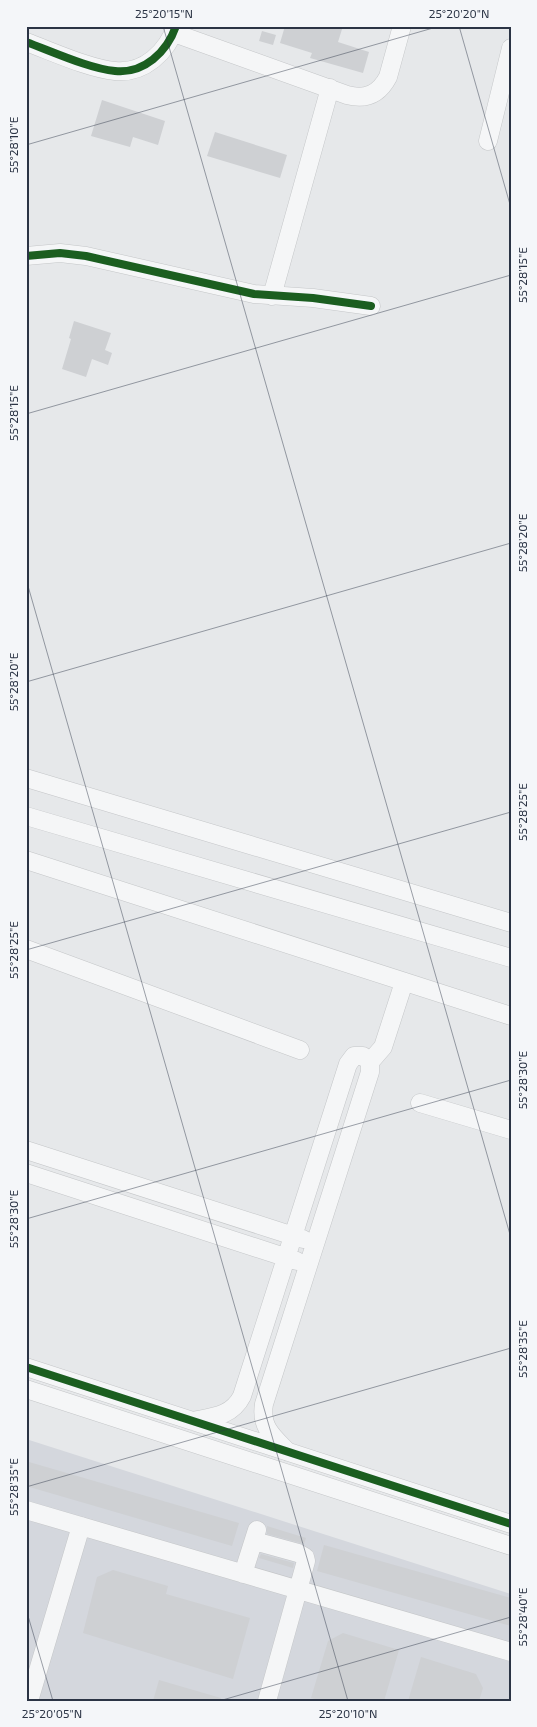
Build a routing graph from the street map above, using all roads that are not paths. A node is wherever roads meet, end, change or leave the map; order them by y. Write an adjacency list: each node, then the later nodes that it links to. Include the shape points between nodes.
1 (402, 26): 5 (street, via 388,78 378,91 355,97)
2 (175, 30): 3 (street, via 157,57 132,70 117,72); 5 (street)
3 (26, 42)
4 (511, 48): 6 (street)
5 (330, 88): 8 (street)
6 (488, 141)
7 (26, 256): 8 (street, via 60,253 86,256)
8 (272, 296): 9 (street)
9 (371, 306)
10 (26, 778): 13 (street)
11 (26, 816): 15 (street)
12 (26, 860): 16 (street)
13 (511, 923)
14 (26, 949): 18 (street)
15 (511, 958)
16 (404, 982): 17 (street); 19 (street, via 383,1047)
17 (511, 1016)
18 (300, 1050)
19 (370, 1062): 24 (street, via 358,1055 348,1064); 25 (street, via 370,1072)
20 (420, 1103): 21 (street)
21 (511, 1130)
22 (26, 1150): 24 (street)
23 (26, 1173): 26 (street)
24 (294, 1236): 25 (street); 26 (street)
25 (315, 1243): 27 (street)
26 (286, 1258): 27 (street); 30 (street, via 239,1404 226,1414)
27 (308, 1265): 32 (street, via 262,1412 266,1429)
28 (26, 1367): 30 (street)
29 (26, 1389): 33 (street)
30 (193, 1421): 31 (street)
31 (260, 1442): 32 (street); 33 (street, via 248,1451)
32 (288, 1452): 35 (street)
33 (252, 1462): 37 (street)
34 (26, 1510): 36 (street)
35 (511, 1524)
36 (81, 1526): 38 (street); 41 (street)
37 (511, 1546)
38 (243, 1574): 39 (street); 39 (street, via 256,1535 305,1557)
39 (299, 1591): 40 (street); 42 (street)
40 (511, 1652)
41 (28, 1701)
42 (267, 1701)

